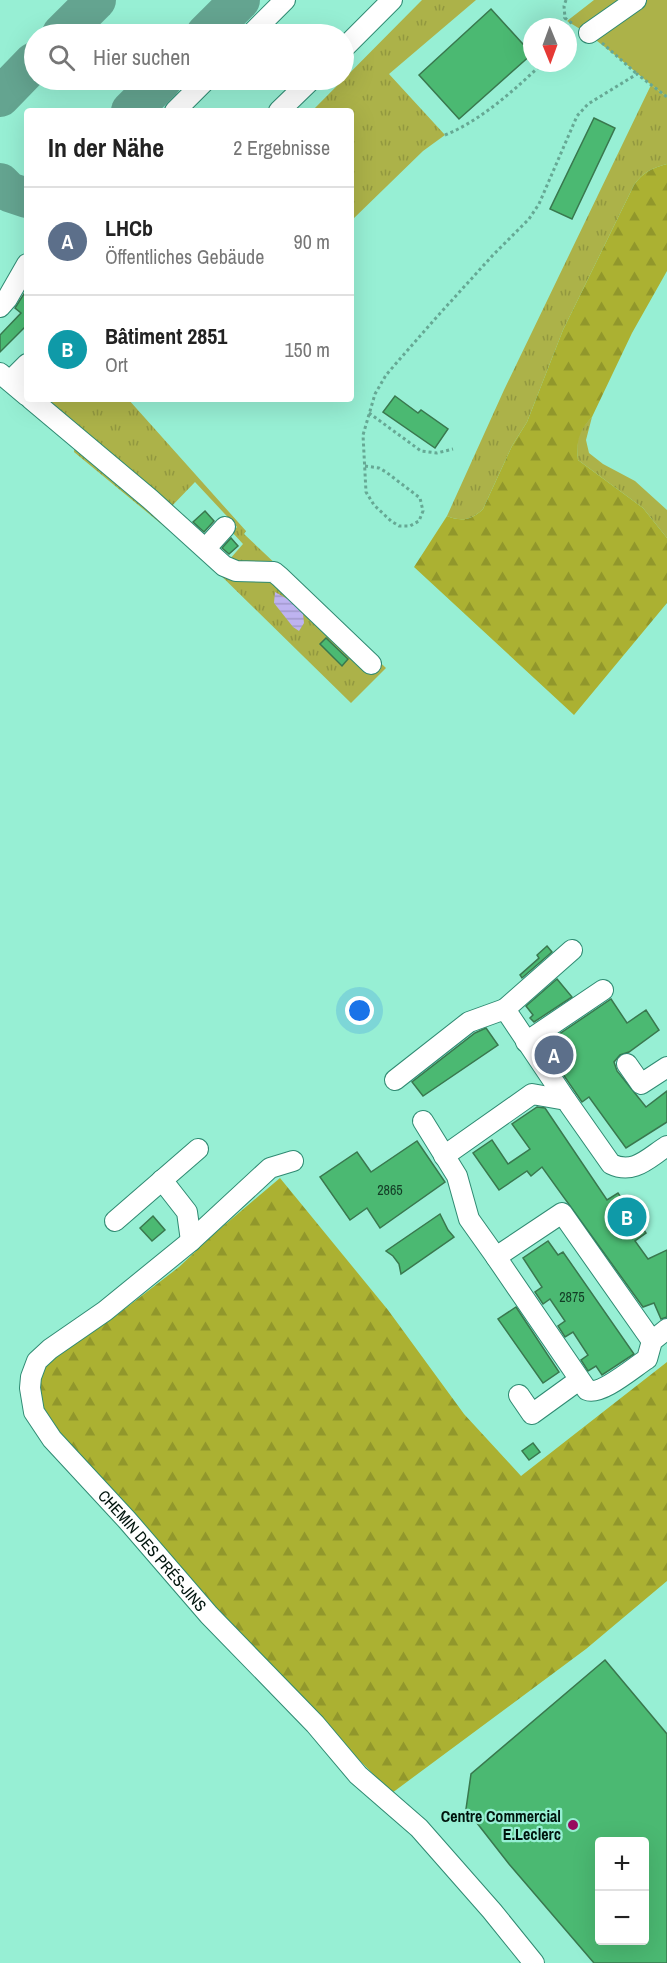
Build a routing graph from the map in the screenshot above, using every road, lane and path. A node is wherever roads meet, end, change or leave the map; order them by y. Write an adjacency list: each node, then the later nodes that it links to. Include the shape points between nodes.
1 (285, 0): 6 (street)
2 (392, 0): 8 (street)
3 (566, 0): 5 (path)
4 (636, 0): 7 (street)
5 (566, 18)
6 (261, 24)
7 (589, 33)
8 (354, 38)
9 (533, 72): 15 (path, via 469,124)
10 (196, 90): 13 (street)
11 (301, 90): 14 (street)
12 (667, 97): 22 (path, via 637,74 588,104 577,116 529,219 386,375)
13 (179, 108)
14 (282, 108)
15 (445, 135)
16 (24, 269): 17 (street)
17 (0, 307)
18 (24, 366): 19 (street)
19 (5, 377): 20 (street)
20 (24, 393)
21 (34, 402): 26 (street)
22 (369, 413): 23 (path, via 421,451); 24 (path, via 363,435)
23 (453, 449)
24 (365, 466): 24 (path, via 366,492 374,506 399,526 415,524 423,511 420,498 386,471)
25 (225, 527): 26 (street)
26 (206, 548): 27 (street, via 224,566 236,571 274,572)
27 (371, 664)
28 (572, 950): 30 (street)
29 (603, 990): 31 (street)
30 (505, 1009): 31 (street); 34 (street, via 469,1022)
31 (526, 1042): 35 (street)
32 (627, 1064): 33 (street, via 641,1084)
33 (667, 1067)
34 (395, 1080)
35 (566, 1100): 37 (street, via 612,1164 622,1169 634,1168); 39 (street, via 532,1094)
36 (423, 1121): 39 (street)
37 (667, 1146)
38 (198, 1149): 41 (street)
39 (444, 1156): 44 (street, via 457,1176 469,1219)
40 (293, 1161): 43 (street, CHEMIN DES PRÉS-JINS, via 270,1168)
41 (162, 1180): 42 (street); 43 (street, via 188,1212)
42 (115, 1221)
43 (191, 1241): 48 (street, CHEMIN DES PRÉS-JINS, via 37,1362 30,1388 34,1412 52,1439 209,1615 315,1724 358,1775 419,1828)
44 (496, 1257): 45 (street, via 562,1213); 46 (street)
45 (659, 1335): 46 (street, via 647,1359 601,1389 591,1392)
46 (579, 1380): 47 (street, via 532,1414)
47 (519, 1395)
48 (534, 1963)

